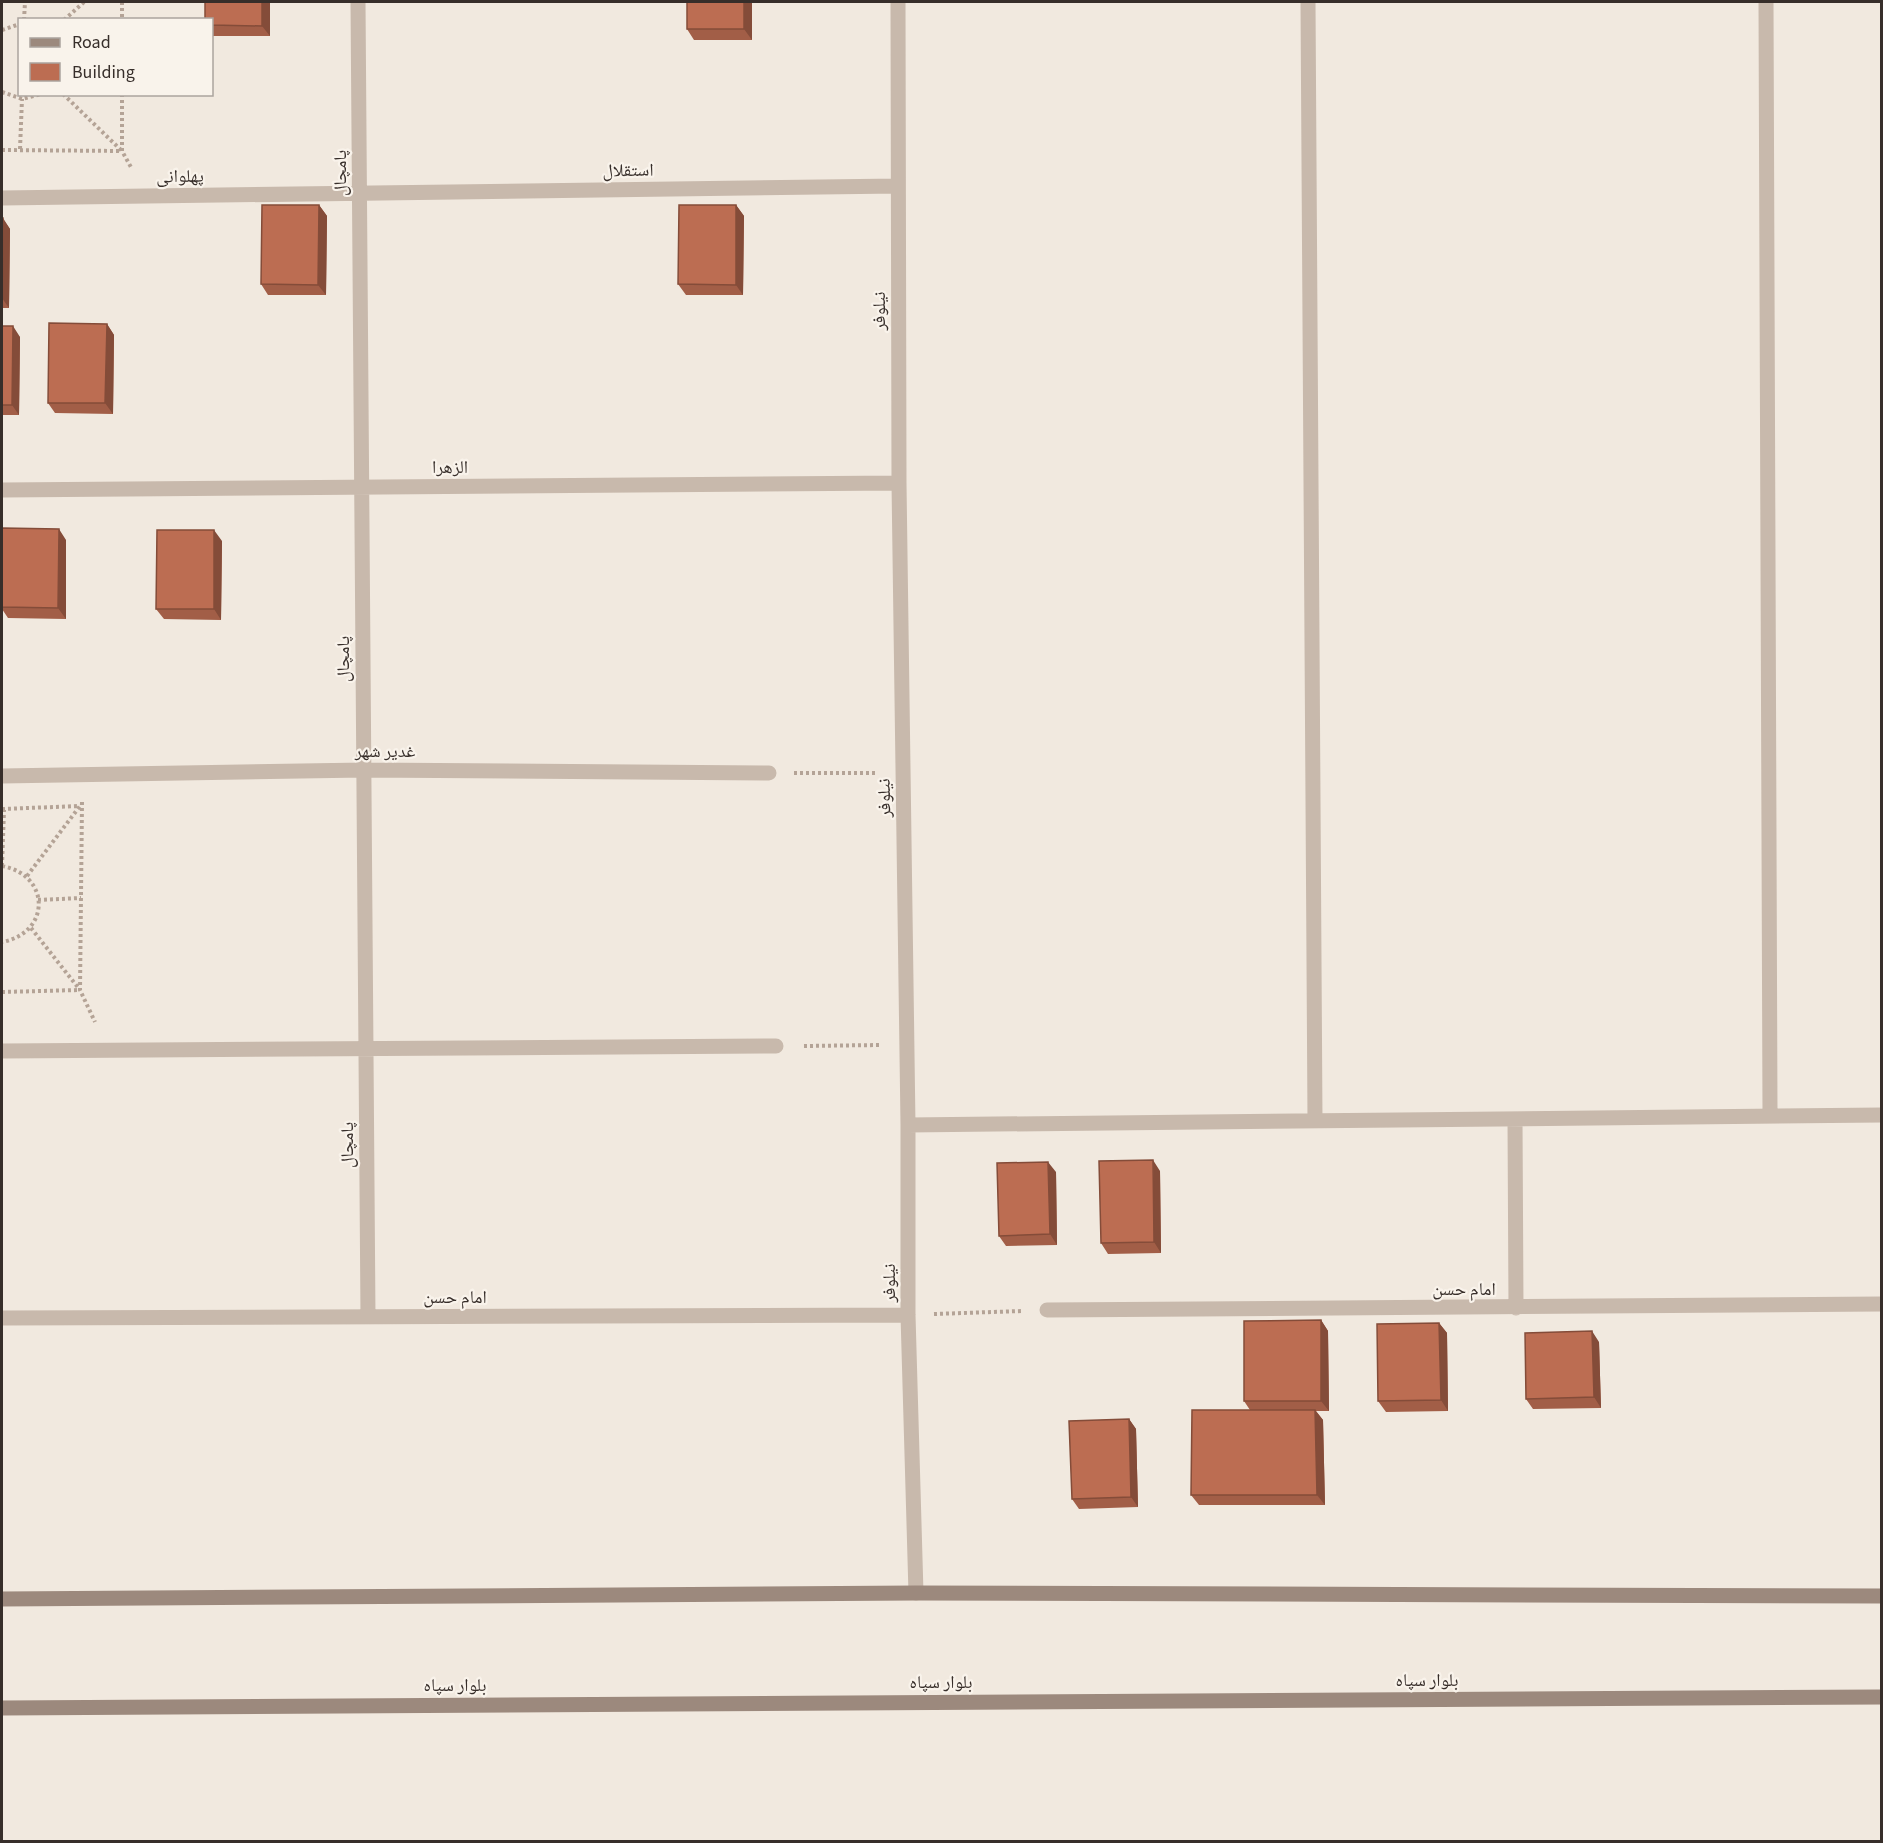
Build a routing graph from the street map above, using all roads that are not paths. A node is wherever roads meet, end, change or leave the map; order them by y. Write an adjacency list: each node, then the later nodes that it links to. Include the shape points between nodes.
1 (358, 2): 6 (street, پامچال)
2 (898, 2): 5 (street, نیلوفر)
3 (1308, 2): 20 (street)
4 (1766, 2): 18 (street)
5 (898, 186): 6 (street, استقلال); 8 (street, نیلوفر)
6 (359, 193): 7 (street, پهلوانی); 9 (street, پامچال)
7 (2, 198)
8 (899, 483): 9 (street, الزهرا); 21 (street, نیلوفر)
9 (362, 487): 10 (street, الزهرا); 11 (street, پامچال)
10 (2, 490)
11 (364, 770): 12 (street, غدیر شهر); 13 (street, غدیر شهر); 15 (street, پامچال)
12 (769, 773)
13 (2, 776)
14 (776, 1046): 15 (street)
15 (365, 1049): 16 (street); 26 (street, پامچال)
16 (2, 1052)
17 (1881, 1115): 18 (street)
18 (1770, 1116): 19 (street)
19 (1515, 1119): 20 (street); 23 (street)
20 (1315, 1120): 21 (street)
21 (908, 1125): 25 (street, نیلوفر)
22 (1881, 1304): 23 (street, امام حسن)
23 (1516, 1308): 24 (street, امام حسن)
24 (1047, 1310)
25 (908, 1315): 26 (street, امام حسن); 28 (street, نیلوفر)
26 (368, 1317): 27 (street, امام حسن)
27 (2, 1318)
28 (916, 1593): 29 (main road); 30 (main road)
29 (1881, 1596)
30 (2, 1599)
31 (1881, 1697): 32 (main road, بلوار سپاه)
32 (2, 1708)

